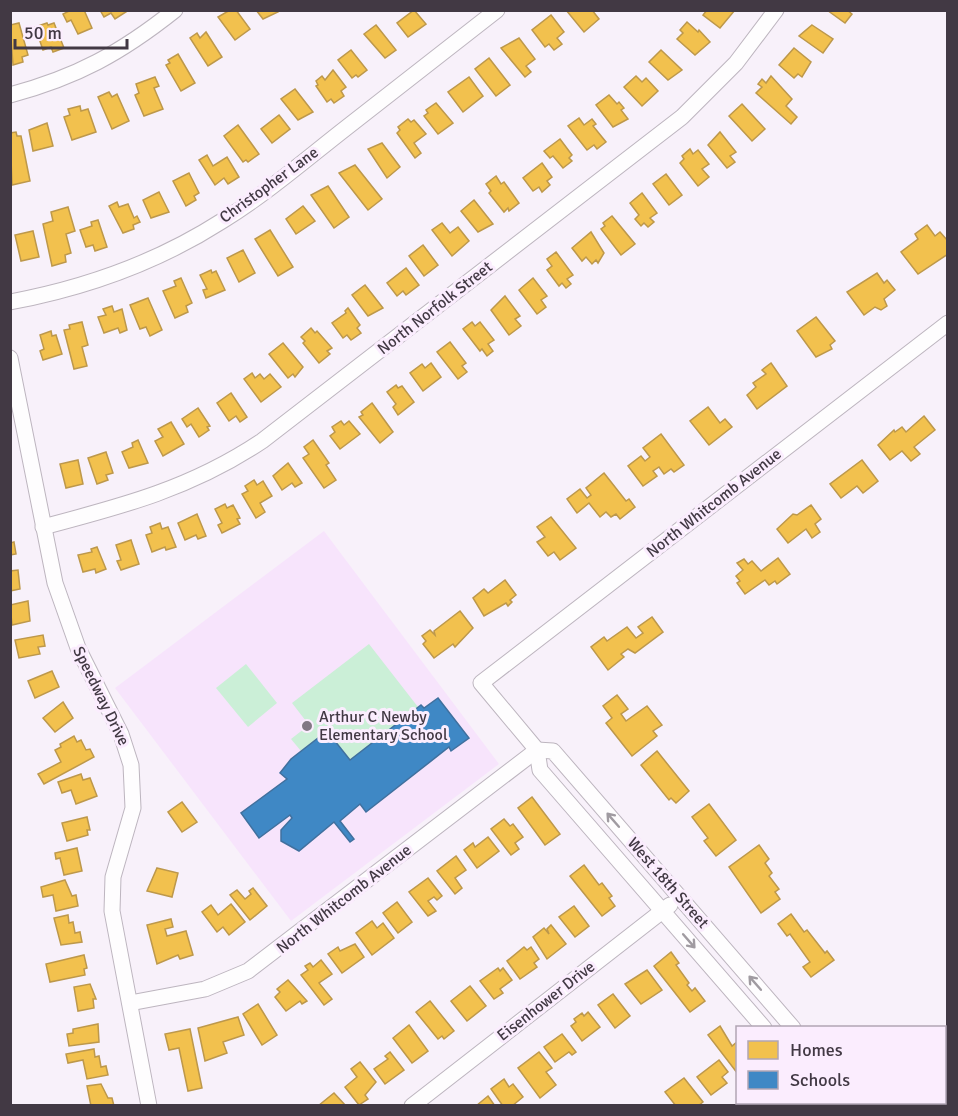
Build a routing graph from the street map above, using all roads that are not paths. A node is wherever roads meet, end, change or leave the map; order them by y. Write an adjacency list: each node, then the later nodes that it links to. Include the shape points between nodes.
1 (175, 10): 4 (street, via 111,56 54,82)
2 (497, 10): 5 (street, Christopher Lane, via 267,190 215,225 166,252 108,276)
3 (776, 10): 8 (street, North Norfolk Street, via 736,63 682,117 262,441 215,470 159,495)
4 (10, 95)
5 (10, 302)
6 (948, 323): 9 (street, North Whitcomb Avenue)
7 (10, 358): 8 (street, Speedway Drive)
8 (43, 527): 13 (street, Speedway Drive, via 65,616 121,734 132,770 132,814 113,877 112,896)
9 (481, 683): 10 (street, West 18th Street)
10 (537, 750): 11 (street, West 18th Street, one-way to 10, via 553,751); 12 (street, West 18th Street, via 540,770); 13 (street, North Whitcomb Avenue, via 254,967 205,989)
11 (680, 897): 12 (street, Eisenhower Drive); 15 (street, West 18th Street, one-way to 11)
12 (663, 910): 14 (street, West 18th Street, one-way to 14); 17 (street, Eisenhower Drive)
13 (130, 1003): 16 (street, Speedway Drive)
14 (762, 1026)
15 (791, 1026)
16 (149, 1106)
17 (412, 1106)

